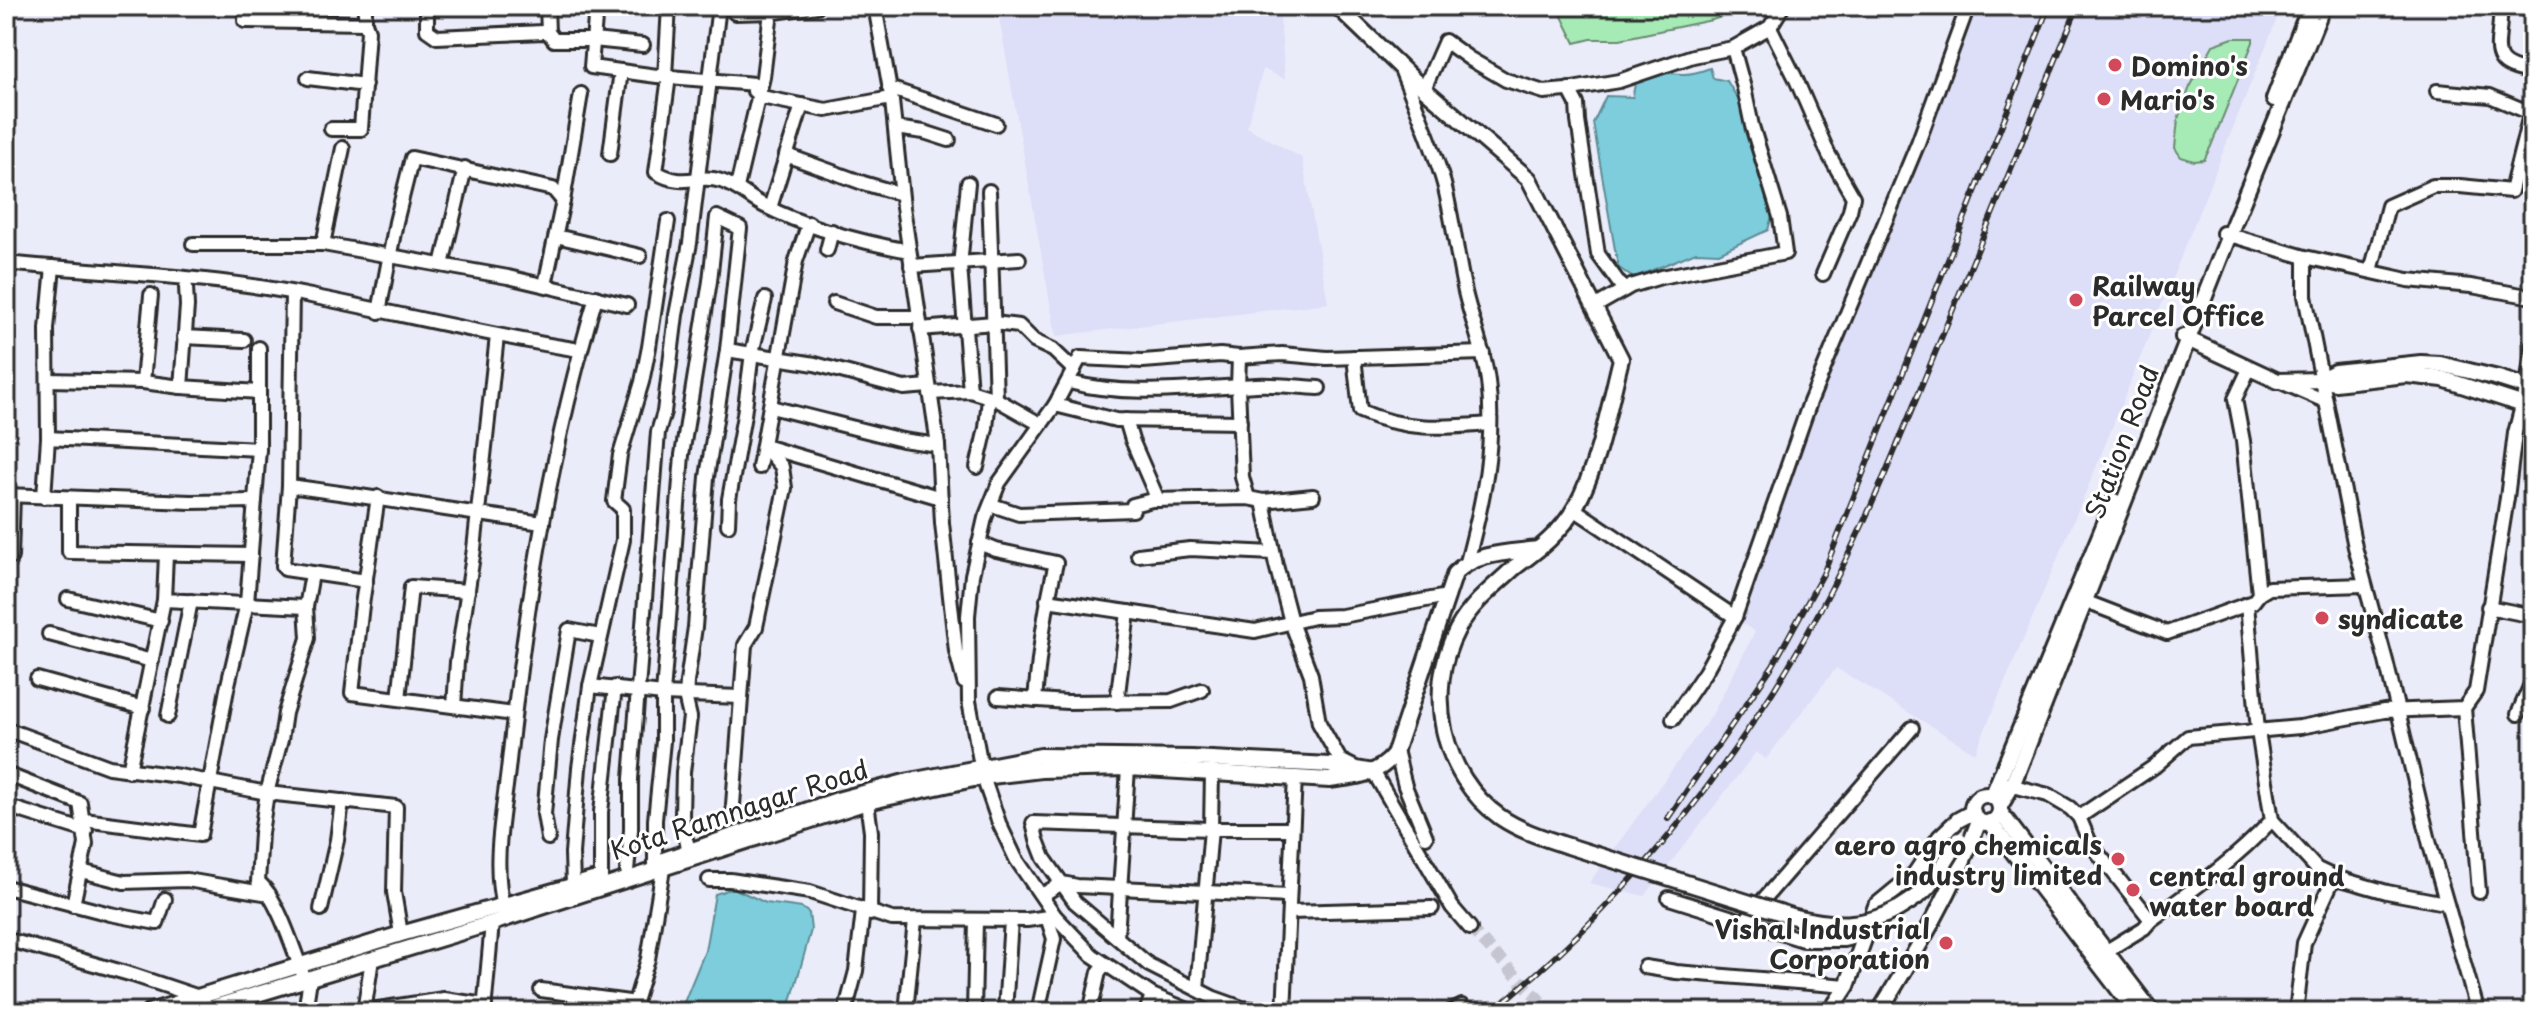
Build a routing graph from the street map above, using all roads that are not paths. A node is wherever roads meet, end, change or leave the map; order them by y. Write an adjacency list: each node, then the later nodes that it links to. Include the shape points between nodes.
1 (246, 6): 19 (street, via 245,21)
2 (365, 6): 19 (street)
3 (427, 6): 22 (street, via 427,30 437,37)
4 (547, 6): 22 (street)
5 (596, 6): 23 (street)
6 (669, 6): 29 (street)
7 (719, 6): 31 (street)
8 (817, 6): 17 (street)
9 (875, 6): 36 (street)
10 (1337, 6): 20 (street)
11 (1353, 6): 20 (street)
12 (1783, 6): 21 (street)
13 (1968, 6): 173 (street, via 1918,143 1810,402)
14 (2310, 6): 58 (street)
15 (2323, 6): 58 (street)
16 (2500, 6): 28 (street, via 2500,61)
17 (771, 12): 18 (street); 38 (street)
18 (735, 13)
19 (365, 23): 32 (street)
20 (1357, 25): 26 (street)
21 (1770, 27): 25 (street); 75 (street, via 1853,197)
22 (548, 32): 23 (street, via 554,40)
23 (593, 40): 24 (street); 27 (street, via 591,67)
24 (643, 45)
25 (1733, 48): 34 (street, via 1619,81); 78 (street, via 1780,217 1785,253 1661,277)
26 (1400, 67): 33 (street); 100 (street, via 1444,184)
27 (621, 71): 29 (street); 45 (street)
28 (2533, 72)
29 (667, 76): 31 (street); 48 (street, via 656,172)
30 (308, 78): 32 (street)
31 (710, 80): 38 (street, via 755,84); 48 (street)
32 (365, 85): 42 (street, via 361,129)
33 (1424, 89): 34 (street, via 1445,41 1506,80 1544,92); 86 (street, via 1529,179)
34 (1569, 89): 78 (street, via 1577,104 1598,254)
35 (2437, 91): 74 (street, via 2490,96 2528,112 2511,191 2433,186 2388,206)
36 (890, 93): 39 (street, via 826,110); 40 (street); 41 (street)
37 (581, 94): 53 (street)
38 (758, 95): 39 (street); 50 (street)
39 (802, 105): 46 (street)
40 (996, 124)
41 (895, 128): 43 (street); 52 (street)
42 (331, 129)
43 (949, 140)
44 (343, 148): 61 (street)
45 (610, 154)
46 (786, 155): 52 (street); 54 (street)
47 (465, 168): 53 (street, via 553,189); 64 (street, via 412,158); 71 (street)
48 (698, 181): 50 (street, via 716,179); 184 (street, via 658,432)
49 (968, 183): 69 (street)
50 (737, 187): 54 (street)
51 (989, 191): 68 (street)
52 (901, 194): 63 (street)
53 (563, 201): 59 (street)
54 (770, 208): 56 (street)
55 (668, 221): 177 (street, via 642,382 620,455 614,501 623,509 623,540)
56 (809, 223): 57 (street); 103 (street, via 796,261)
57 (832, 231): 62 (street); 63 (street)
58 (2226, 234): 66 (street); 93 (street)
59 (556, 236): 65 (street); 76 (street)
60 (193, 244): 61 (street)
61 (323, 244): 64 (street)
62 (827, 250)
63 (909, 251): 72 (street)
64 (390, 256): 71 (street); 87 (street)
65 (640, 256)
66 (2305, 257): 74 (street); 107 (street, via 2305,296)
67 (1019, 259): 68 (street)
68 (990, 260): 69 (street); 89 (street)
69 (960, 262): 72 (street); 90 (street)
70 (15, 264): 73 (street)
71 (442, 265): 76 (street)
72 (911, 266): 88 (street)
73 (53, 267): 79 (street); 106 (street)
74 (2371, 271): 82 (street)
75 (1823, 274)
76 (545, 285): 81 (street)
77 (186, 287): 92 (street)
78 (1624, 290): 86 (street)
79 (292, 293): 87 (street); 132 (street)
80 (151, 295): 109 (street)
81 (596, 297): 85 (street); 97 (street)
82 (2533, 297)
83 (765, 299): 99 (street)
84 (834, 303): 88 (street, via 876,317)
85 (627, 305)
86 (1594, 307): 144 (street, via 1621,359 1591,470)
87 (379, 312): 91 (street)
88 (919, 323): 90 (street); 114 (street)
89 (994, 323): 90 (street); 105 (street, via 1019,326 1053,350); 117 (street)
90 (964, 325): 115 (street)
91 (497, 336): 97 (street); 145 (street)
92 (184, 337): 94 (street); 110 (street)
93 (2186, 338): 104 (street); 163 (street)
94 (244, 340)
95 (2533, 344): 113 (street)
96 (259, 348): 116 (street)
97 (580, 350): 146 (street)
98 (727, 350): 99 (street); 185 (street, via 740,228 717,217 682,455); 186 (street, via 707,477)
99 (752, 353): 103 (street); 147 (street)
100 (1483, 353): 102 (street); 125 (street)
101 (1239, 357): 102 (street); 105 (street, via 1080,358); 111 (street)
102 (1354, 357): 125 (street, via 1360,411 1396,424 1434,428)
103 (781, 358): 114 (street); 121 (street)
104 (2249, 369): 108 (street); 160 (street, via 2235,399)
105 (1072, 376): 111 (street, via 1097,389); 119 (street)
106 (48, 380): 109 (street); 126 (street)
107 (2320, 380): 108 (street); 113 (street, via 2335,372 2421,363); 118 (street); 120 (street, via 2406,375 2443,379)
108 (2278, 381): 118 (street)
109 (143, 382): 110 (street)
110 (181, 387): 116 (street)
111 (1238, 387): 112 (street); 123 (street)
112 (1319, 388)
113 (2530, 388): 120 (street)
114 (929, 390): 115 (street); 127 (street)
115 (970, 391): 117 (street)
116 (259, 392): 129 (street)
117 (992, 398): 124 (street); 131 (street)
118 (2325, 401): 158 (street)
119 (1055, 405): 122 (street); 124 (street)
120 (2527, 406): 170 (street)
121 (771, 407): 127 (street); 128 (street)
122 (1126, 420): 123 (street); 140 (street)
123 (1240, 422): 139 (street)
124 (1040, 424): 143 (street, via 999,483)
125 (1490, 424): 155 (street, via 1484,491)
126 (48, 438): 129 (street); 135 (street)
127 (938, 445): 138 (street)
128 (764, 446): 130 (street); 138 (street); 187 (street, via 782,467 784,498 756,627 745,645)
129 (259, 449): 141 (street)
130 (759, 467)
131 (977, 467)
132 (289, 486): 136 (street); 156 (street, via 283,566)
133 (10, 495): 135 (street); 154 (street)
134 (1313, 496): 142 (street)
135 (44, 497): 137 (street)
136 (378, 497): 145 (street); 157 (street)
137 (69, 498): 141 (street); 151 (street, via 69,552)
138 (941, 498): 191 (street, via 956,651)
139 (1248, 498): 140 (street); 142 (street)
140 (1158, 500): 143 (street, via 1139,502 1133,510 1045,514 1019,514)
141 (255, 501): 152 (street)
142 (1263, 501): 150 (street)
143 (992, 505): 148 (street)
144 (1574, 509): 149 (street); 173 (street)
145 (477, 515): 146 (street); 159 (street)
146 (543, 523): 197 (street)
147 (728, 525)
148 (979, 543): 165 (street, via 1056,563); 191 (street, via 968,616)
149 (1538, 549): 155 (street); 222 (street, bridge, via 1475,604 1457,630 1441,688 1452,758 1464,781 1502,818 1562,844 1795,917 1848,925 1879,919 1927,889 1959,840)
150 (1273, 553): 153 (street, via 1190,549); 175 (street)
151 (166, 555): 152 (street); 164 (street)
152 (251, 555): 167 (street)
153 (1138, 555)
154 (11, 557)
155 (1467, 562): 161 (street, via 1455,573)
156 (312, 574): 157 (street); 169 (street)
157 (366, 581): 189 (street, via 352,693)
158 (2365, 585): 160 (street, via 2269,588); 196 (street)
159 (468, 591): 189 (street, via 411,587); 193 (street)
160 (2259, 594): 168 (street)
161 (1447, 596): 175 (street); 204 (street)
162 (68, 599): 174 (street)
163 (2080, 599): 168 (street, via 2167,633); 214 (street)
164 (164, 600): 166 (street); 174 (street)
165 (1047, 600): 171 (street); 190 (street)
166 (191, 601): 167 (street); 199 (street)
167 (247, 603): 169 (street); 213 (street)
168 (2247, 604): 203 (street)
169 (306, 607): 217 (street, via 308,638)
170 (2488, 607): 172 (street); 195 (street, via 2476,691)
171 (1128, 612): 175 (street, via 1255,631); 192 (street)
172 (2533, 616)
173 (1735, 617): 200 (street)
174 (161, 621): 178 (street)
175 (1291, 622): 207 (street, via 1311,675 1319,723 1333,749 1340,760)
176 (49, 634): 178 (street)
177 (600, 636): 181 (street); 230 (street, via 569,630 551,740 544,814)
178 (152, 661): 194 (street)
179 (37, 679): 194 (street)
180 (2533, 680): 198 (street)
181 (590, 686): 182 (street); 239 (street, via 579,768)
182 (615, 687): 184 (street); 236 (street, via 601,812)
183 (1202, 690): 192 (street, via 1171,701)
184 (638, 691): 185 (street); 234 (street)
185 (663, 694): 186 (street); 232 (street, via 655,820)
186 (686, 695): 187 (street); 231 (street, via 690,717 682,815)
187 (740, 697): 220 (street)
188 (998, 697): 190 (street)
189 (399, 699): 193 (street)
190 (1035, 700): 192 (street)
191 (969, 701): 208 (street)
192 (1117, 702)
193 (454, 706): 197 (street)
194 (143, 708): 206 (street)
195 (2464, 708): 196 (street); 243 (street)
196 (2398, 710): 203 (street); 249 (street)
197 (514, 714): 255 (street, via 499,831)
198 (2518, 714)
199 (168, 716)
200 (1673, 719)
201 (1912, 728): 261 (street)
202 (6, 729): 206 (street)
203 (2258, 731): 223 (street, via 2188,737); 224 (street)
204 (1396, 750): 207 (street, via 1386,766); 216 (street)
205 (1128, 768): 208 (street); 209 (street); 226 (street)
206 (129, 771): 213 (street)
207 (1373, 771): 212 (street); 215 (street)
208 (982, 772): 212 (street, Kota Ramnagar Road, via 1041,756 1192,758 1330,765); 219 (street); 231 (street, Kota Ramnagar Road, via 905,782 837,800); 245 (street, via 1016,859)
209 (1212, 772): 211 (street); 227 (street)
210 (6, 774): 225 (street, via 80,803)
211 (1295, 777): 212 (street); 228 (street)
212 (1357, 777)
213 (211, 782): 217 (street); 225 (street, via 200,835)
214 (2005, 784): 222 (street); 223 (street, via 2048,795)
215 (1382, 786): 216 (street); 262 (street, via 1452,907)
216 (1405, 786): 229 (street)
217 (267, 793): 218 (street); 244 (street, via 258,882)
218 (342, 801): 252 (street); 264 (street, via 396,807 394,892)
219 (867, 802): 232 (street); 253 (street)
220 (733, 805)
221 (6, 806): 225 (street)
222 (1987, 812): 265 (street, via 1958,820 1940,837 1915,874 1876,906); 269 (street); 295 (street, via 1942,906)
223 (2079, 817): 260 (street, via 2090,843)
224 (2272, 820): 235 (street, via 2317,869); 260 (street, via 2209,878)
225 (85, 826): 233 (street)
226 (1125, 826): 227 (street); 238 (street, via 1033,823 1044,858); 241 (street)
227 (1211, 829): 228 (street); 242 (street)
228 (1291, 829): 246 (street)
229 (1426, 837)
230 (548, 838)
231 (689, 850): 232 (street, Kota Ramnagar Road)
232 (658, 867): 234 (street, Kota Ramnagar Road); 255 (street); 281 (street, via 655,925)
233 (81, 871): 244 (street, via 124,882 187,880); 250 (street)
234 (627, 871): 236 (street, Kota Ramnagar Road)
235 (2334, 877): 249 (street); 298 (street, via 2304,943)
236 (601, 878): 239 (street, Kota Ramnagar Road)
237 (709, 880): 253 (street, via 810,892)
238 (1062, 883): 241 (street); 245 (street); 266 (street, via 1075,902)
239 (573, 886): 255 (street, Kota Ramnagar Road)
240 (6, 887): 250 (street)
241 (1122, 888): 242 (street); 266 (street)
242 (1204, 892): 246 (street); 275 (street)
243 (2479, 892)
244 (269, 894): 273 (street)
245 (1042, 895): 256 (street)
246 (1289, 896): 254 (street)
247 (1669, 898): 261 (street)
248 (165, 899): 250 (street, via 157,923)
249 (2445, 903): 282 (street)
250 (73, 905)
251 (1432, 908): 254 (street)
252 (321, 909)
253 (867, 912): 257 (street); 286 (street)
254 (1290, 912): 275 (street, via 1284,1012 1242,1008)
255 (500, 915): 264 (street, Kota Ramnagar Road); 270 (street); 280 (street)
256 (1051, 916): 259 (street); 263 (street); 268 (street)
257 (915, 920): 258 (street); 287 (street)
258 (976, 920): 259 (street); 288 (street)
259 (1011, 920): 289 (street)
260 (2151, 920): 269 (street)
261 (1744, 922): 265 (street, via 1803,940)
262 (1470, 928)
263 (1068, 930): 268 (street); 271 (street)
264 (401, 934): 273 (street, Kota Ramnagar Road)
265 (1865, 935): 274 (street)
266 (1117, 937): 275 (street, via 1149,965)
267 (6, 939): 278 (street, via 133,975)
268 (1054, 939): 290 (street)
269 (2100, 956): 296 (street); 297 (street)
270 (372, 959): 273 (street); 283 (street)
271 (1105, 964): 277 (street); 291 (street)
272 (1645, 967): 274 (street)
273 (305, 975): 278 (street); 285 (street)
274 (1847, 986): 294 (street)
275 (1197, 989)
276 (541, 990): 281 (street)
277 (1152, 995): 292 (street); 293 (street)
278 (198, 1005): 284 (street)
279 (415, 1007): 280 (street, via 444,999); 283 (street)
280 (484, 1008)
281 (634, 1008)
282 (2474, 1010)
283 (364, 1011)
284 (149, 1012)
285 (305, 1012)
286 (845, 1012)
287 (906, 1012)
288 (974, 1012)
289 (1005, 1012)
290 (1038, 1012)
291 (1090, 1012)
292 (1146, 1012)
293 (1193, 1012)
294 (1830, 1012)
295 (1879, 1012)
296 (2136, 1012)
297 (2152, 1012)
298 (2299, 1012)

